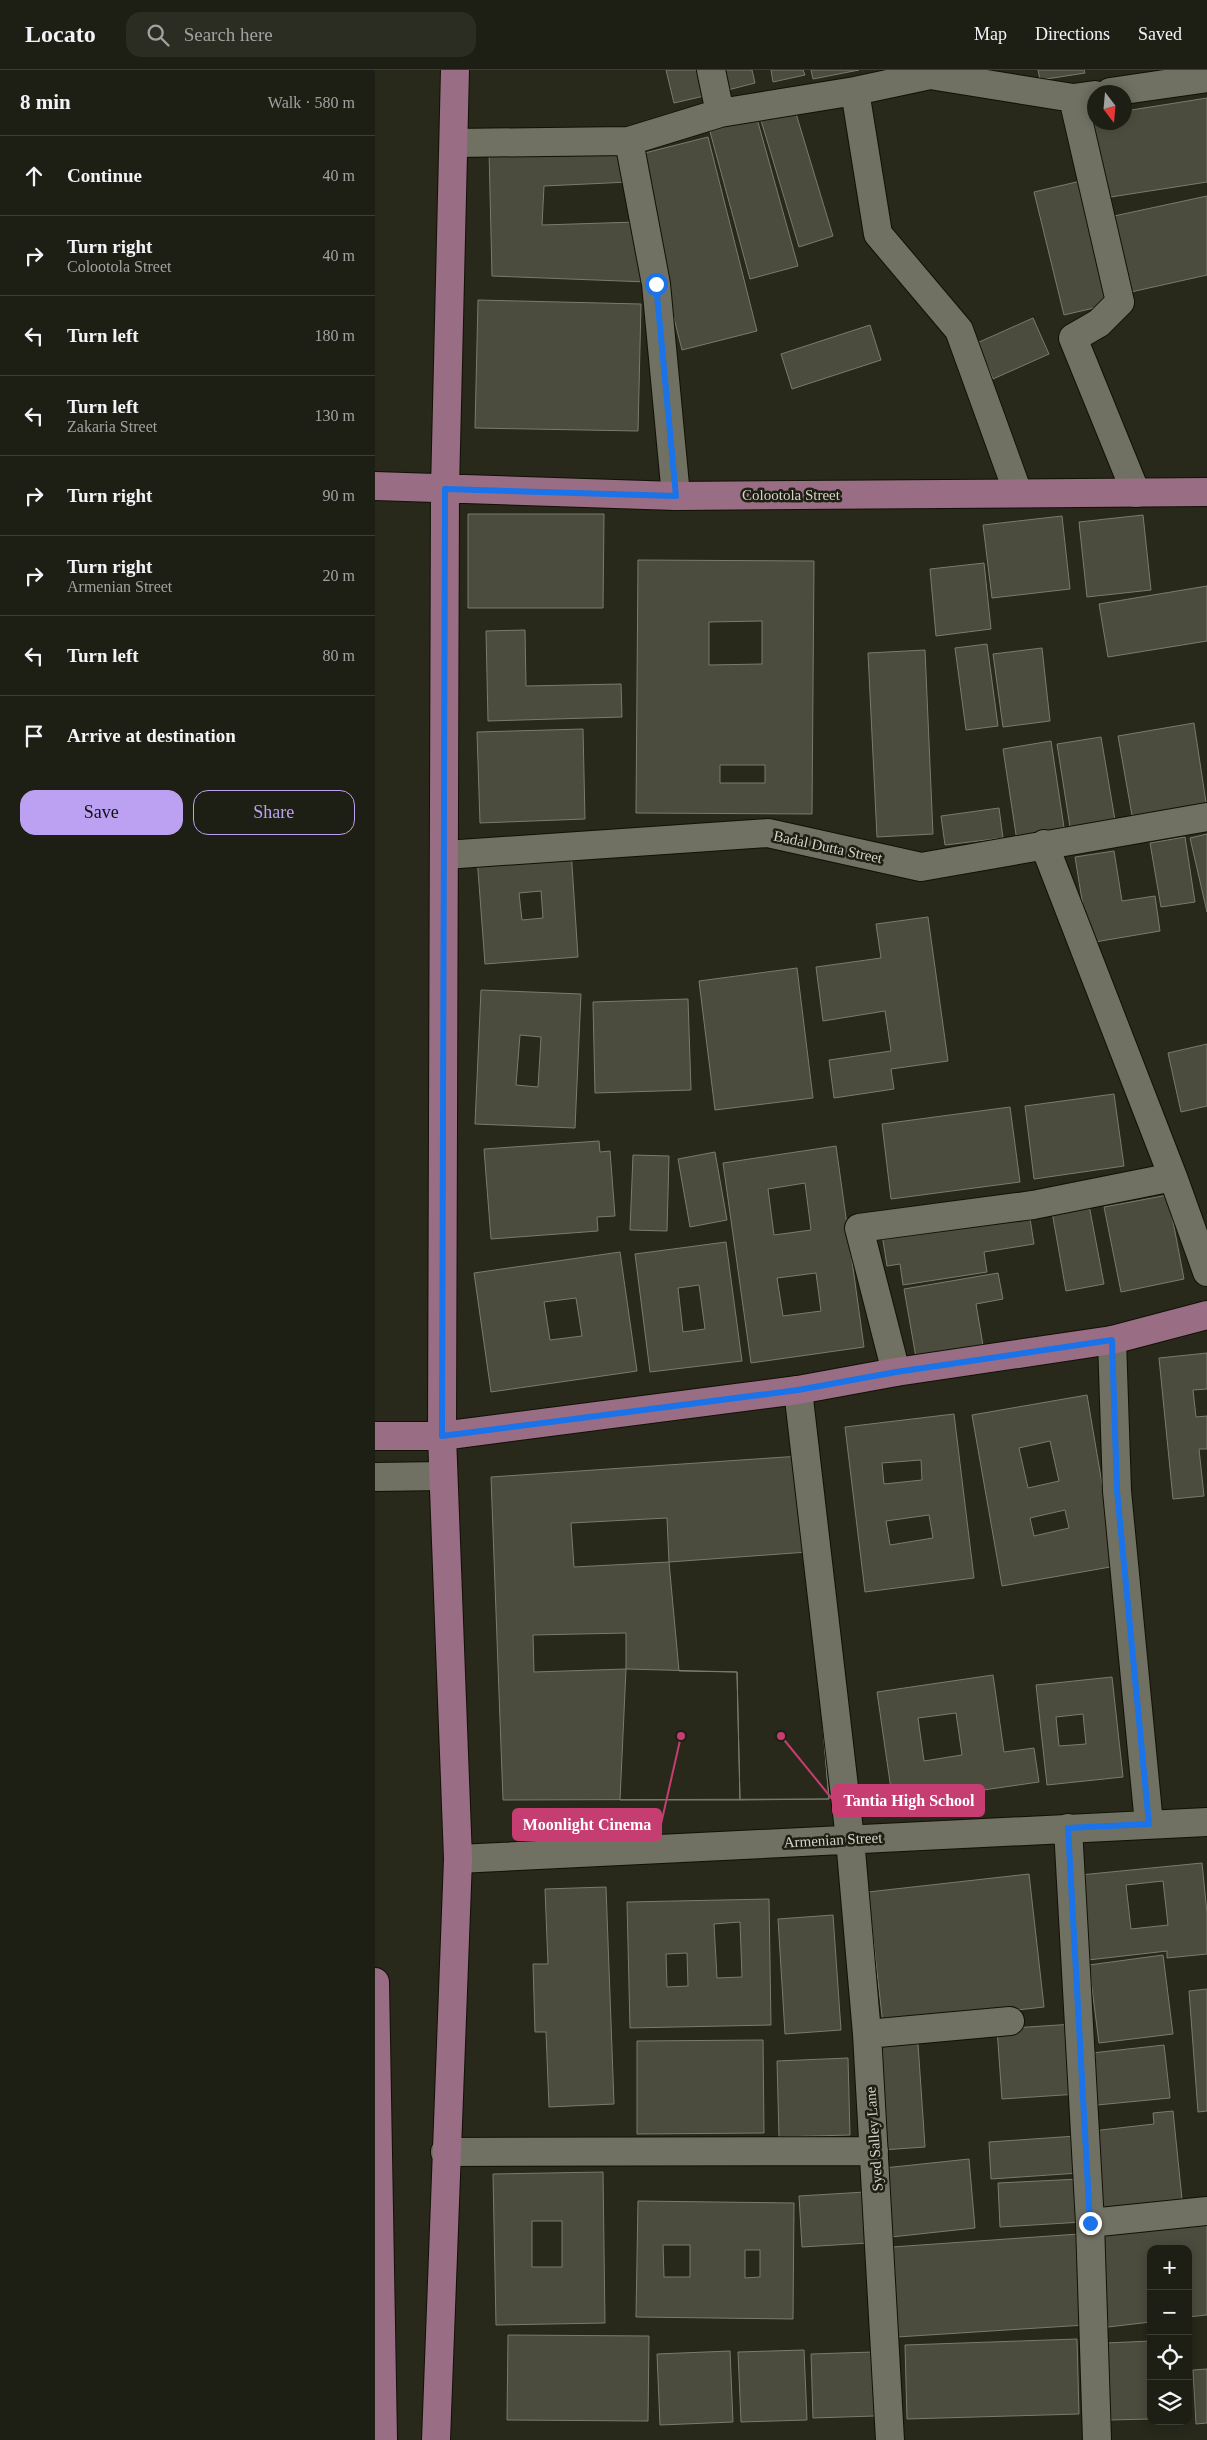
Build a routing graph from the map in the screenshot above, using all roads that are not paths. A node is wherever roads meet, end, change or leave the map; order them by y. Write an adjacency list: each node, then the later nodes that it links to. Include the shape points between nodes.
1 (455, 70): 9 (main road)
2 (711, 70): 7 (street)
3 (1207, 78): 4 (street)
4 (1132, 89)
5 (855, 91): 6 (street, via 930,75); 7 (street); 13 (street, via 878,234 959,330)
6 (1084, 96): 14 (street, via 1120,302 1099,323 1073,338)
7 (720, 113): 8 (street)
8 (629, 141): 9 (street); 15 (street, via 656,284)
9 (454, 143): 11 (main road)
10 (375, 486): 11 (main road, Colootola Street)
11 (445, 489): 15 (main road, Colootola Street); 18 (main road)
12 (1207, 492): 14 (main road, Colootola Street)
13 (1018, 493): 14 (main road, Colootola Street); 15 (main road, Colootola Street)
14 (1136, 493)
15 (676, 496)
16 (1207, 817): 17 (street, Badal Dutta Street)
17 (1044, 844): 18 (street, Badal Dutta Street, via 921,866 768,833); 19 (street)
18 (445, 855): 26 (main road, via 441,1145)
19 (1173, 1178): 20 (street); 23 (street, via 1033,1205 859,1228)
20 (1207, 1272)
21 (1207, 1315): 22 (main road)
22 (1112, 1340): 23 (main road); 30 (street, via 1117,1491)
23 (896, 1372): 24 (main road)
24 (798, 1390): 26 (main road); 32 (street, Syed Salley Lane)
25 (375, 1436): 26 (main road)
26 (442, 1436): 27 (main road)
27 (443, 1476): 28 (street); 33 (main road)
28 (375, 1477)
29 (1207, 1822): 30 (street, Armenian Street)
30 (1149, 1824): 31 (street, Armenian Street)
31 (1068, 1828): 32 (street, Armenian Street); 41 (street)
32 (850, 1840): 33 (street, Armenian Street); 36 (street, Syed Salley Lane)
33 (458, 1859): 38 (main road)
34 (375, 1982): 39 (main road)
35 (1010, 2022): 36 (street)
36 (867, 2034): 37 (street, Syed Salley Lane)
37 (875, 2151): 38 (street); 44 (street, Syed Salley Lane)
38 (445, 2152): 43 (main road)
39 (377, 2154): 42 (main road)
40 (1207, 2211): 41 (street)
41 (1090, 2223): 45 (street)
42 (383, 2440)
43 (436, 2440)
44 (890, 2440)
45 (1097, 2440)

